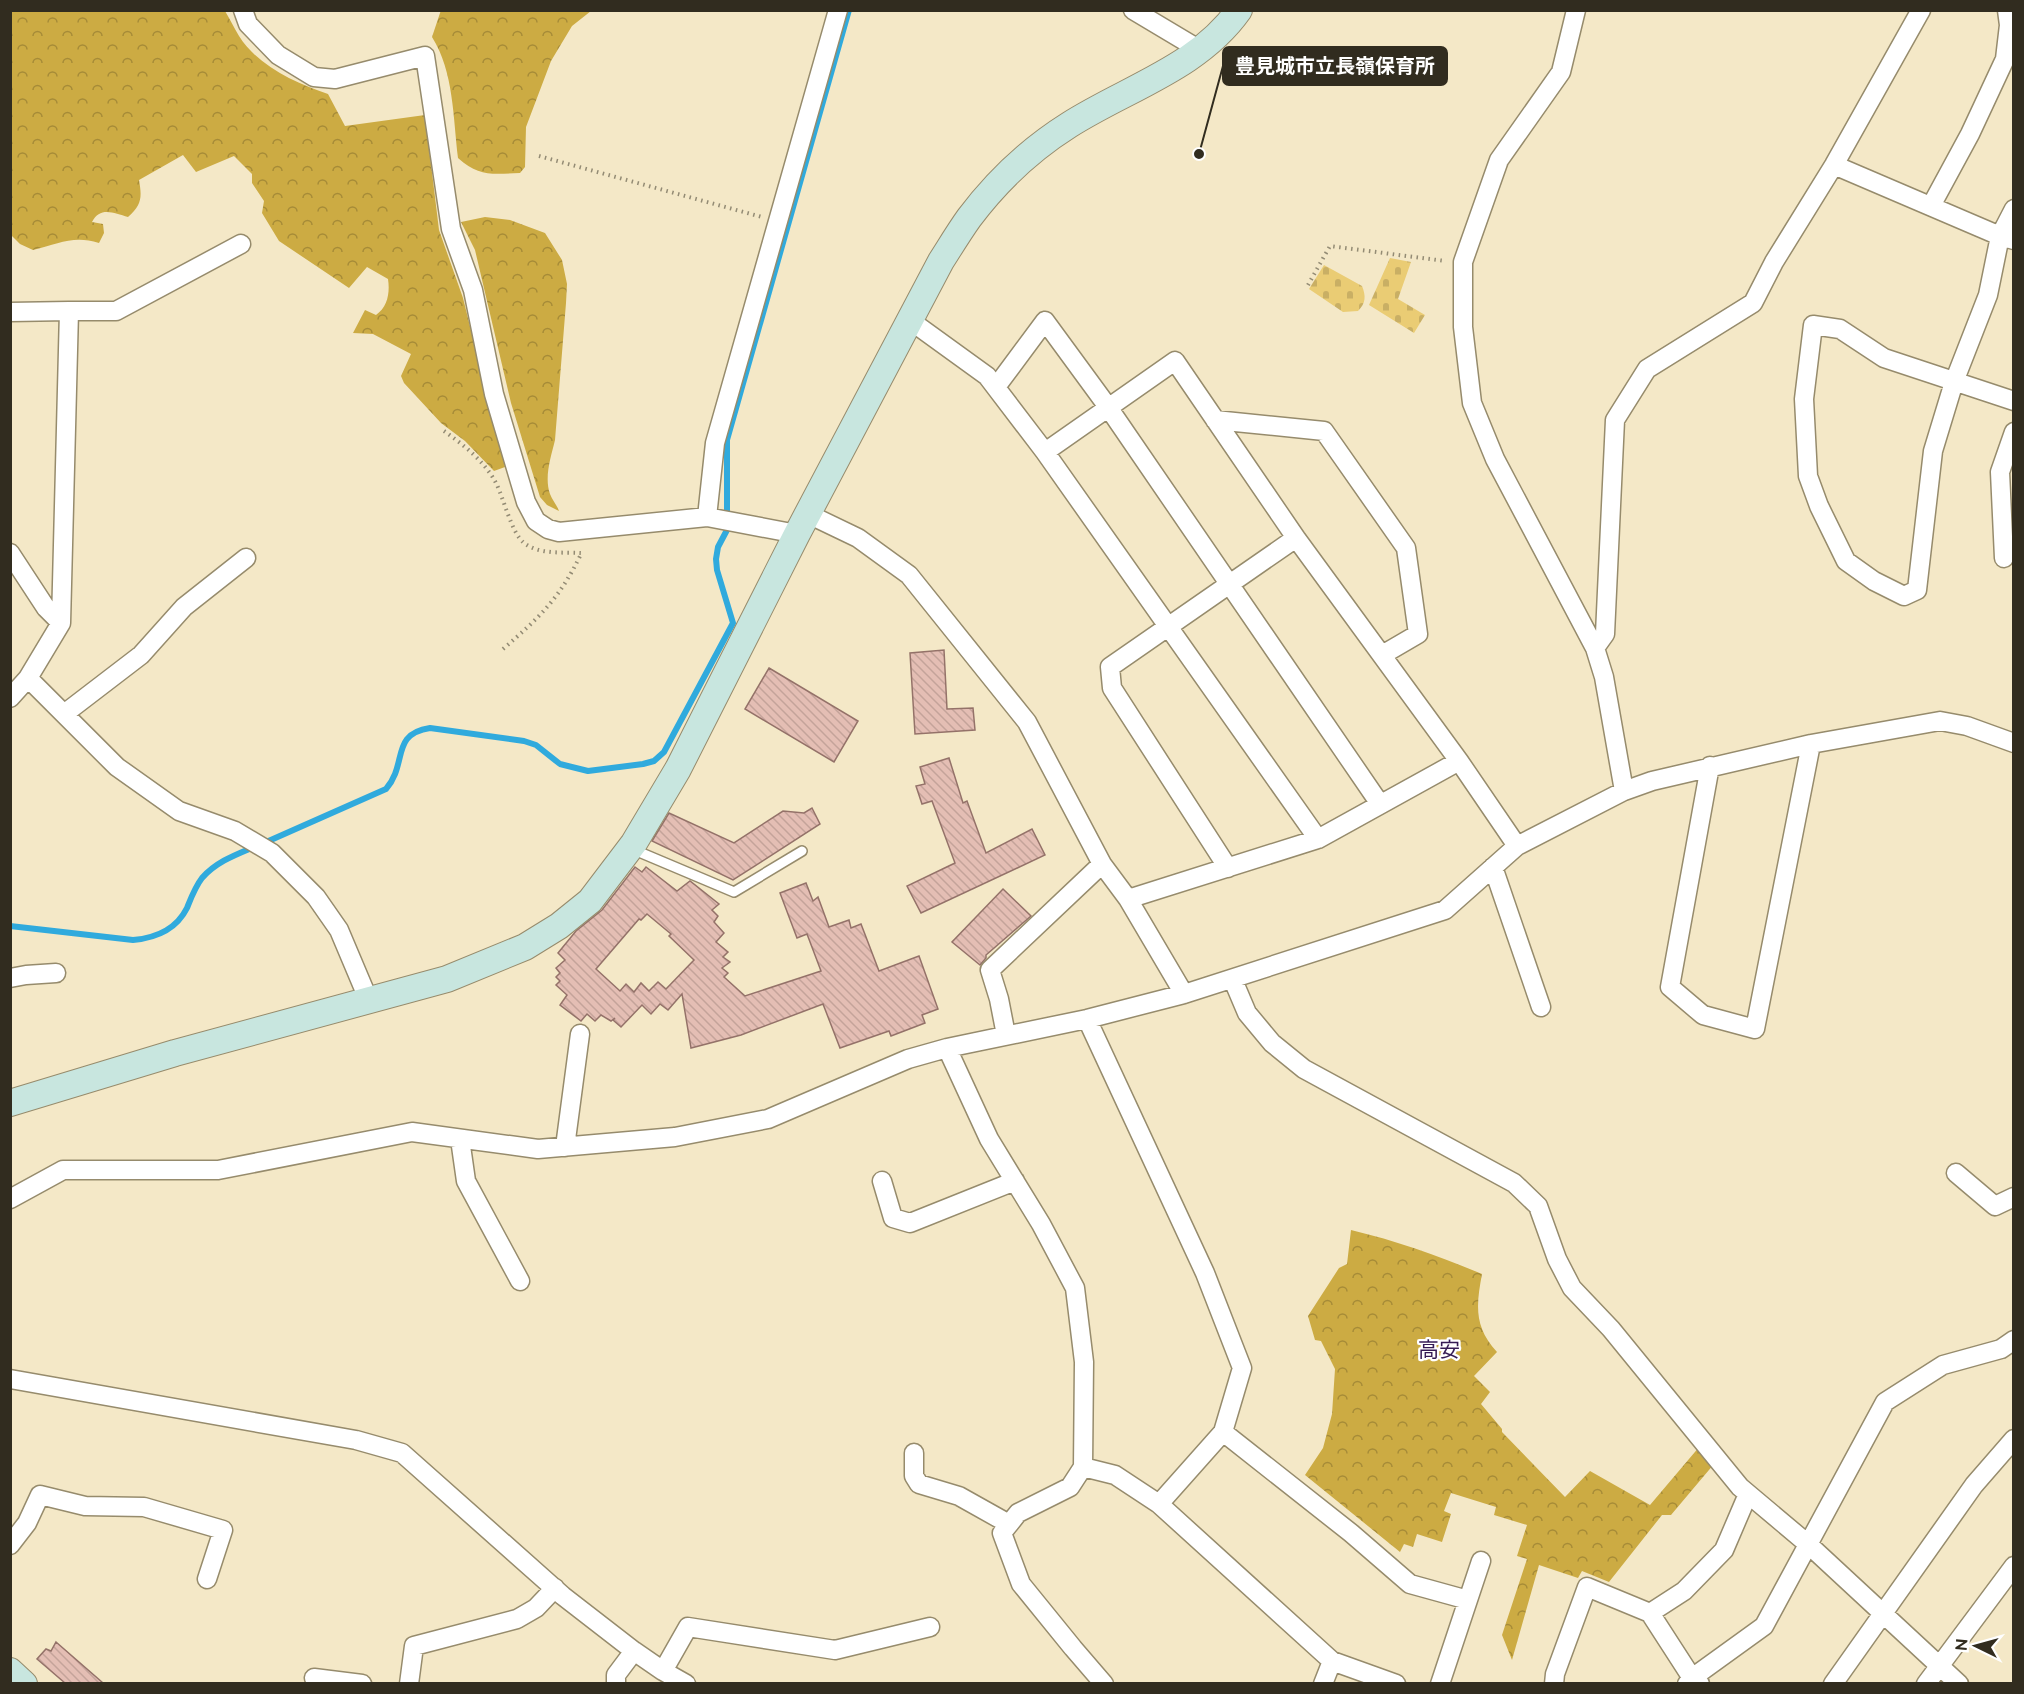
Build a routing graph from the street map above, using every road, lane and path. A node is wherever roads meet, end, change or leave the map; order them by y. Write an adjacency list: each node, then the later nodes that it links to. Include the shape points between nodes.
1 (243, 10): 30 (street, via 248,24 278,55 314,77 335,79 425,56 451,229 473,290 494,394 526,502 536,521 548,529)
2 (838, 10): 13 (street)
3 (1133, 10): 8 (street)
4 (1239, 10): 8 (street)
5 (1576, 10): 16 (street, via 1561,72 1499,160)
6 (2007, 10): 11 (street, via 2005,59)
7 (1916, 13): 10 (street)
8 (1200, 50): 20 (street, via 1182,65 1069,125 1034,150 969,218 941,261)
9 (539, 156): 13 (path)
10 (1834, 165): 11 (street); 38 (street, via 1753,303 1647,369 1616,420 1605,634)
11 (1930, 206): 14 (street)
12 (2013, 209): 14 (street)
13 (778, 222): 28 (street, via 715,443)
14 (2007, 238): 21 (street)
15 (241, 244): 18 (street, via 116,310)
16 (1463, 262): 17 (path, via 1330,246); 38 (street, via 1463,327 1472,403 1495,459)
17 (1308, 285)
18 (69, 311): 19 (street); 36 (street)
19 (10, 312)
20 (911, 321): 22 (street, via 987,375); 29 (street)
21 (1954, 382): 21 (street, via 1884,358 1840,329 1813,325 1804,399 1808,476 1846,561 1904,596 1917,590 1933,451); 23 (street)
22 (996, 387): 24 (street, via 1045,321); 27 (street)
23 (2013, 401)
24 (1108, 407): 25 (street, via 1175,361); 27 (street); 35 (street)
25 (1215, 420): 31 (street); 40 (street, via 1324,431 1406,548 1418,634)
26 (2013, 432): 34 (street, via 2001,472)
27 (1045, 452): 37 (street)
28 (707, 517): 29 (street); 30 (street)
29 (803, 524): 52 (street, via 678,769); 54 (street, via 858,538 909,575 1027,722)
30 (588, 530): 39 (path, via 571,575 553,601)
31 (1296, 538): 35 (street); 40 (street)
32 (10, 553): 36 (street, via 46,608)
33 (246, 558): 43 (street, via 184,607 141,655)
34 (2004, 558)
35 (1230, 584): 37 (street); 49 (street)
36 (61, 623): 41 (street)
37 (1168, 627): 50 (street); 56 (street, via 1110,667 1112,688)
38 (1594, 648): 48 (street, via 1604,677)
39 (503, 649)
40 (1382, 655): 46 (street)
41 (28, 678): 42 (street); 43 (street)
42 (10, 698)
43 (64, 714): 62 (street, via 117,767 179,811 235,831 272,853 316,897 339,930)
44 (2013, 743): 45 (street, via 1967,726 1940,721)
45 (1811, 744): 47 (street); 47 (street, via 1755,1029 1703,1015 1670,987)
46 (1459, 760): 49 (street); 51 (street)
47 (1710, 766): 48 (street)
48 (1624, 791): 51 (street)
49 (1380, 804): 50 (street)
50 (1318, 839): 56 (street)
51 (1517, 846): 55 (street)
52 (630, 848): 53 (lane, via 734,892); 62 (street, via 590,901 525,947 447,979)
53 (802, 851)
54 (1102, 864): 57 (street); 66 (street, via 990,970)
55 (1493, 867): 60 (street, via 1445,910); 63 (street)
56 (1228, 868): 57 (street)
57 (1128, 899): 61 (street)
58 (56, 973): 59 (street)
59 (10, 978)
60 (1233, 980): 61 (street); 83 (street, via 1247,1013 1272,1043 1305,1069 1514,1183 1538,1206 1572,1288 1611,1329)
61 (1184, 994): 64 (street)
62 (369, 1001): 68 (street, via 175,1053)
63 (1541, 1007)
64 (1087, 1019): 66 (street); 79 (street, via 1204,1273 1242,1368)
65 (580, 1034): 70 (street)
66 (1006, 1035): 67 (street)
67 (947, 1047): 70 (street, via 908,1059 768,1119 675,1137); 73 (street, via 989,1139)
68 (10, 1103)
69 (460, 1139): 70 (street, via 538,1149); 75 (street, via 412,1132 218,1170 63,1170); 76 (street, via 466,1181)
70 (565, 1147)
71 (1956, 1173): 74 (street, via 1995,1206)
72 (882, 1181): 73 (street, via 893,1218 910,1222)
73 (1015, 1181): 82 (street, via 1075,1288 1084,1362)
74 (2013, 1197)
75 (10, 1199)
76 (520, 1281)
77 (2013, 1340): 87 (street, via 2001,1348 1944,1365 1885,1402)
78 (10, 1379): 91 (street, via 356,1440 402,1453)
79 (1223, 1432): 84 (street); 92 (street, via 1410,1584)
80 (2013, 1439): 94 (street, via 1974,1485)
81 (914, 1453): 85 (street, via 914,1476 919,1484 959,1496)
82 (1083, 1467): 84 (street, via 1115,1475); 85 (street, via 1070,1487 1018,1512)
83 (1748, 1494): 87 (street); 93 (street, via 1724,1550 1684,1591)
84 (1160, 1504): 97 (street)
85 (1010, 1524): 108 (street, via 1002,1533 1021,1584)
86 (10, 1545): 90 (street, via 40,1495 85,1506 144,1507 223,1530)
87 (1809, 1545): 94 (street); 102 (street, via 1764,1626)
88 (1481, 1561): 92 (street)
89 (2013, 1566): 98 (street)
90 (207, 1579)
91 (555, 1588): 96 (street); 105 (street, via 536,1608 516,1619 414,1646)
92 (1468, 1600): 111 (street)
93 (1650, 1613): 102 (street); 112 (street, via 1587,1587)
94 (1882, 1615): 98 (street); 113 (street)
95 (930, 1627): 100 (street, via 834,1650 688,1626)
96 (634, 1651): 100 (street); 106 (street, via 616,1675)
97 (1332, 1661): 109 (street); 110 (street)
98 (1939, 1665): 114 (street); 115 (street)
99 (10, 1671): 103 (street)
100 (663, 1671): 107 (street)
101 (314, 1678): 104 (street)
102 (1693, 1682)
103 (24, 1683)
104 (362, 1683)
105 (409, 1683)
106 (616, 1683)
107 (686, 1683)
108 (1104, 1683)
109 (1323, 1683)
110 (1396, 1683)
111 (1440, 1683)
112 (1554, 1683)
113 (1833, 1683)
114 (1926, 1683)
115 (1959, 1683)

